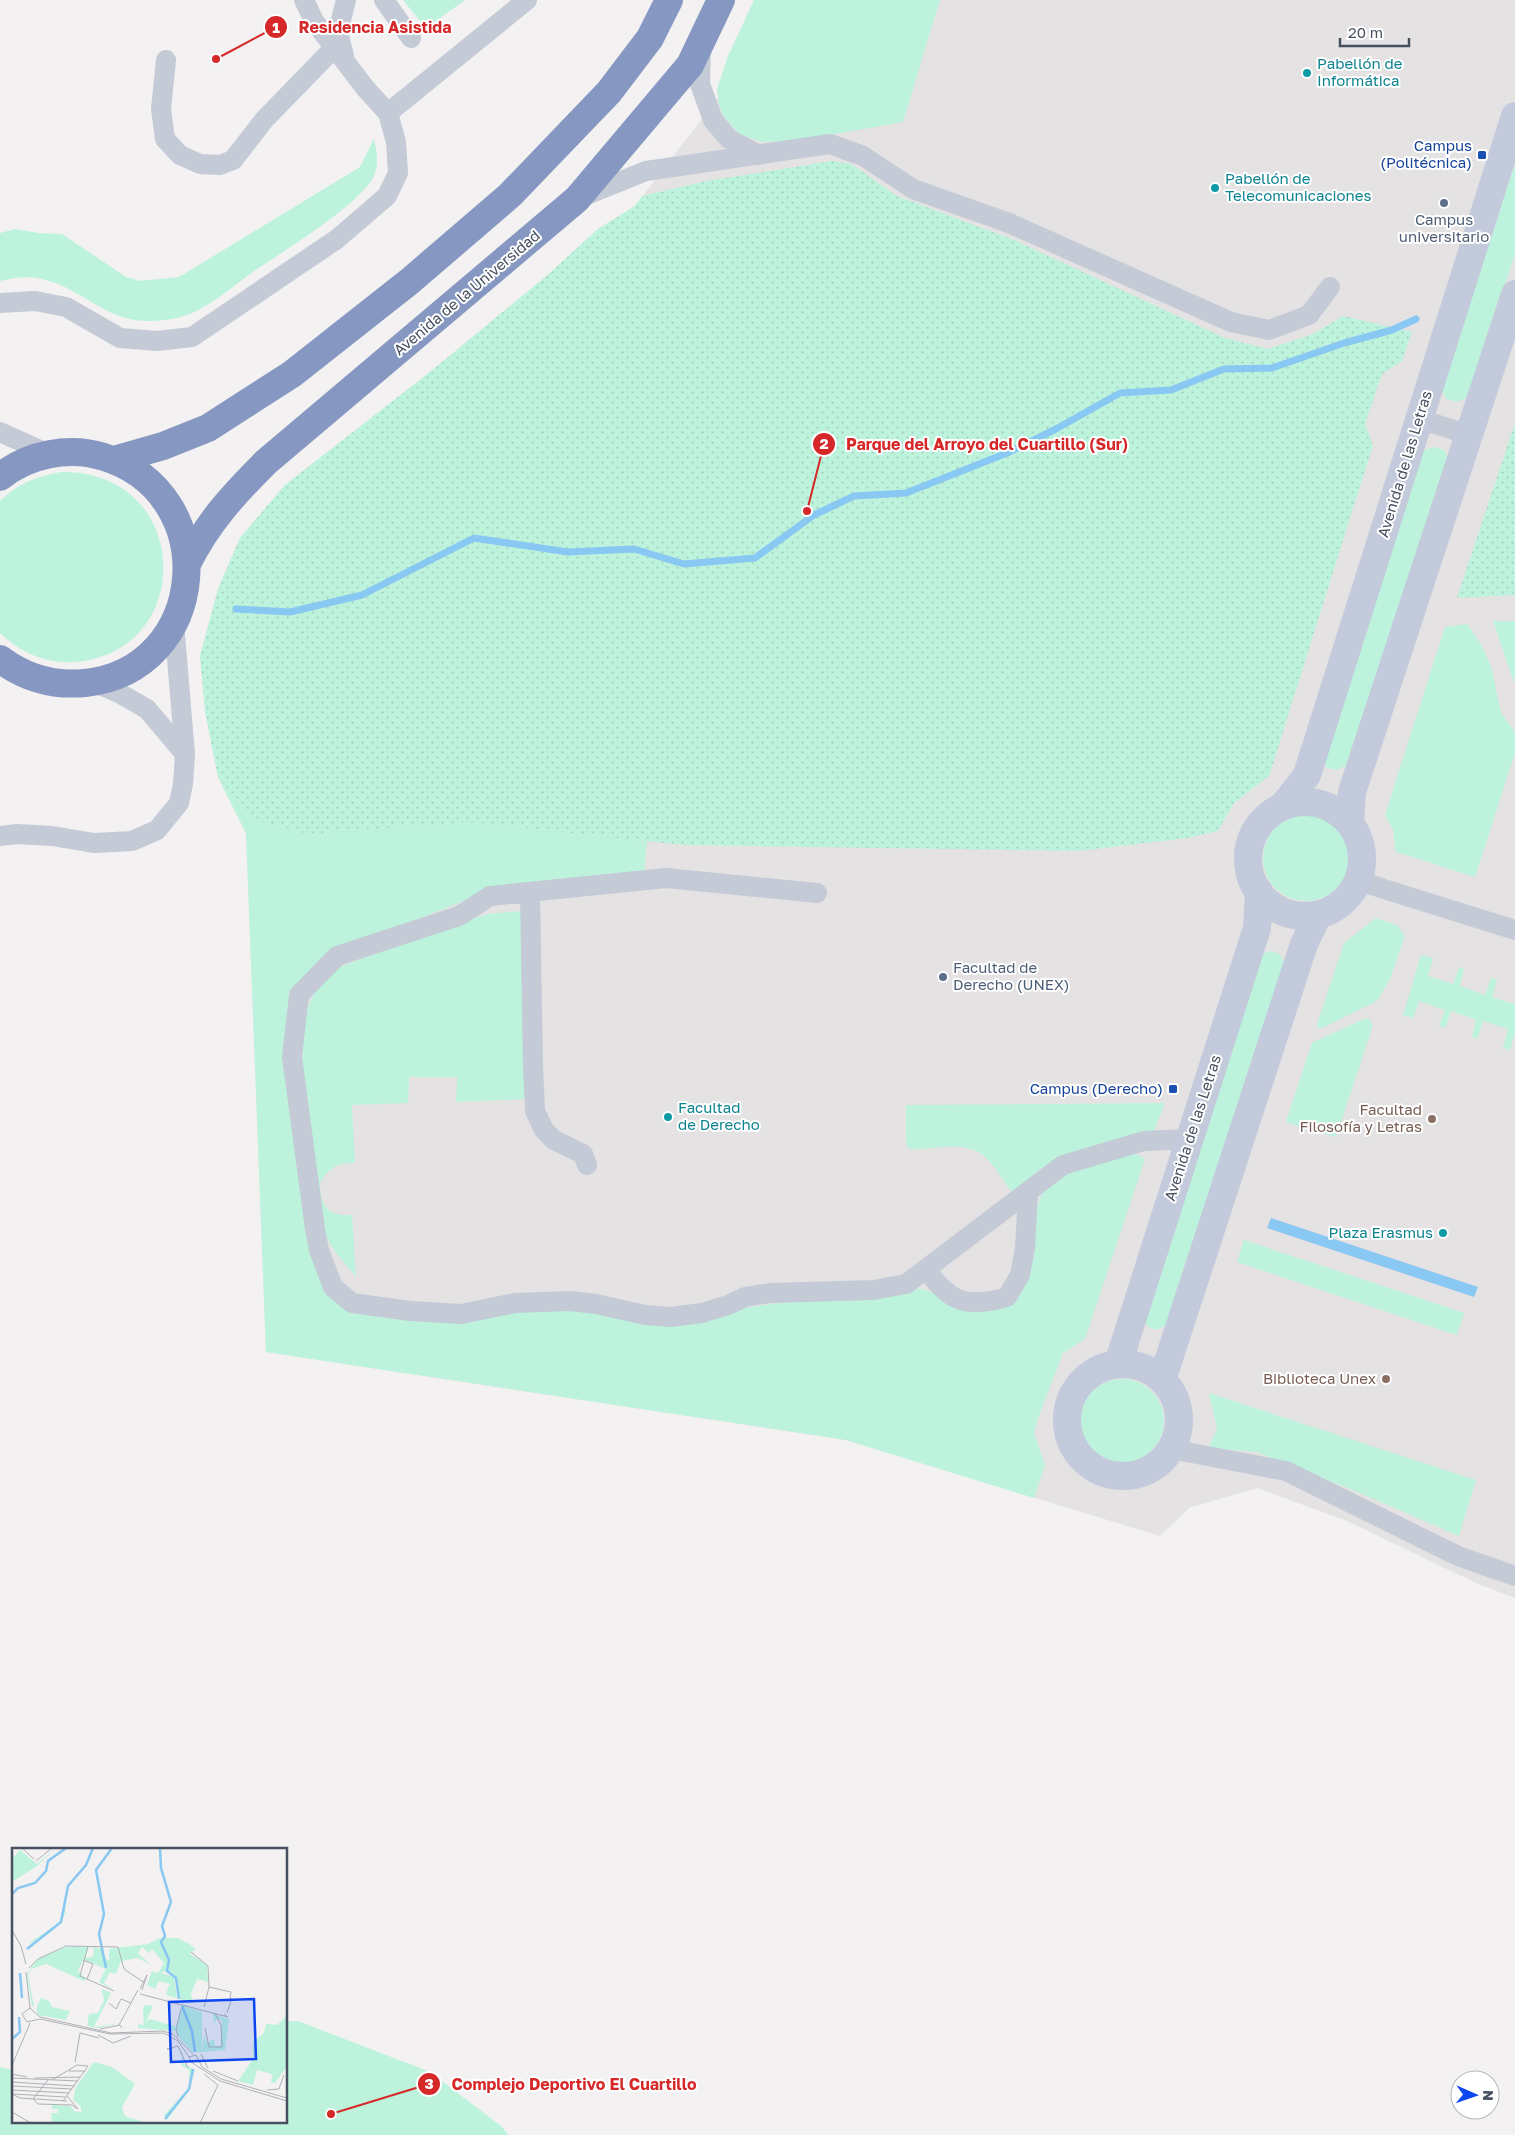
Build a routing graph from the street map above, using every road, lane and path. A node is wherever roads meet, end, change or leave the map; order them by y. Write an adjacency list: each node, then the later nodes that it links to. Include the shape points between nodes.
1 (304, 0): 9 (street, via 314,21)
2 (346, 0): 9 (street, via 338,32)
3 (384, 0): 7 (street)
4 (527, 0): 11 (street)
5 (669, 0): 22 (highway, via 650,38 609,92 510,195 410,281 292,374 208,428 163,446)
6 (721, 0): 8 (highway, Avenida de la Universidad)
7 (411, 38)
8 (702, 40): 13 (street, via 700,84 713,120 729,139); 14 (highway, Avenida de la Universidad, via 690,65)
9 (340, 55): 10 (street, via 264,120 233,160 220,165 200,164 180,155 165,139 161,109); 11 (street)
10 (166, 60)
11 (388, 113): 17 (street, via 396,142 398,173 388,196 336,239 192,337 157,341 120,338 66,307 36,301)
12 (1515, 116): 18 (main road, Avenida de las Letras)
13 (759, 155): 14 (street, via 646,171); 15 (street, via 830,144 863,156 913,189 1009,223 1231,322 1269,330 1309,315)
14 (577, 199): 24 (highway, Avenida de la Universidad, via 266,462 230,499 199,539)
15 (1330, 287)
16 (1515, 294): 20 (main road)
17 (0, 304)
18 (1420, 419): 20 (street); 31 (main road, Avenida de las Letras, via 1307,775)
19 (0, 432): 21 (street)
20 (1469, 435): 32 (main road, via 1352,792)
21 (49, 454): 22 (highway, via 82,452); 23 (highway, via 19,464)
22 (114, 460): 24 (highway, via 152,484 170,507 182,534)
23 (0, 477)
24 (187, 564): 25 (highway, via 182,604)
25 (174, 623): 28 (highway, via 140,662); 30 (street)
26 (0, 659): 27 (highway)
27 (38, 680): 28 (highway, via 67,684); 29 (highway)
28 (93, 682): 30 (street, via 146,709)
29 (0, 685)
30 (185, 754): 33 (street, via 178,803 157,830 132,841 94,843 52,836)
31 (1283, 806): 32 (main road, via 1305,802 1320,804 1340,813); 35 (main road, via 1265,818 1251,843 1249,865)
32 (1350, 824): 34 (main road, via 1362,855)
33 (0, 836)
34 (1358, 880): 38 (main road, via 1339,904); 39 (street)
35 (1259, 891): 38 (main road, via 1272,905 1286,912 1302,916); 40 (main road, Avenida de las Letras, via 1256,928)
36 (530, 892): 37 (street, via 666,878); 41 (street, via 535,1111 544,1130 554,1140 583,1154); 43 (street, via 490,896 459,916 337,956 299,995 292,1057 315,1229 333,1287 352,1304 410,1311 461,1314 515,1303 570,1301 645,1316 671,1317 702,1313 745,1297 770,1293 874,1290 906,1284)
37 (817, 893)
38 (1318, 914): 45 (main road, via 1304,944)
39 (1515, 930)
40 (1189, 1139): 42 (street, via 1144,1141 1063,1165); 44 (main road, Avenida de las Letras)
41 (587, 1165)
42 (1028, 1192): 43 (street); 43 (street, via 1020,1275 1007,1297 986,1303 963,1302 938,1286)
43 (926, 1268)
44 (1118, 1364): 45 (main road, via 1142,1367); 46 (main road, via 1093,1373 1080,1384 1071,1400 1067,1426 1075,1450 1094,1469 1119,1477 1145,1472 1160,1463)
45 (1162, 1380): 46 (main road, via 1173,1394 1179,1412 1178,1432)
46 (1171, 1449): 47 (street, via 1286,1471 1458,1556)
47 (1515, 1576)

